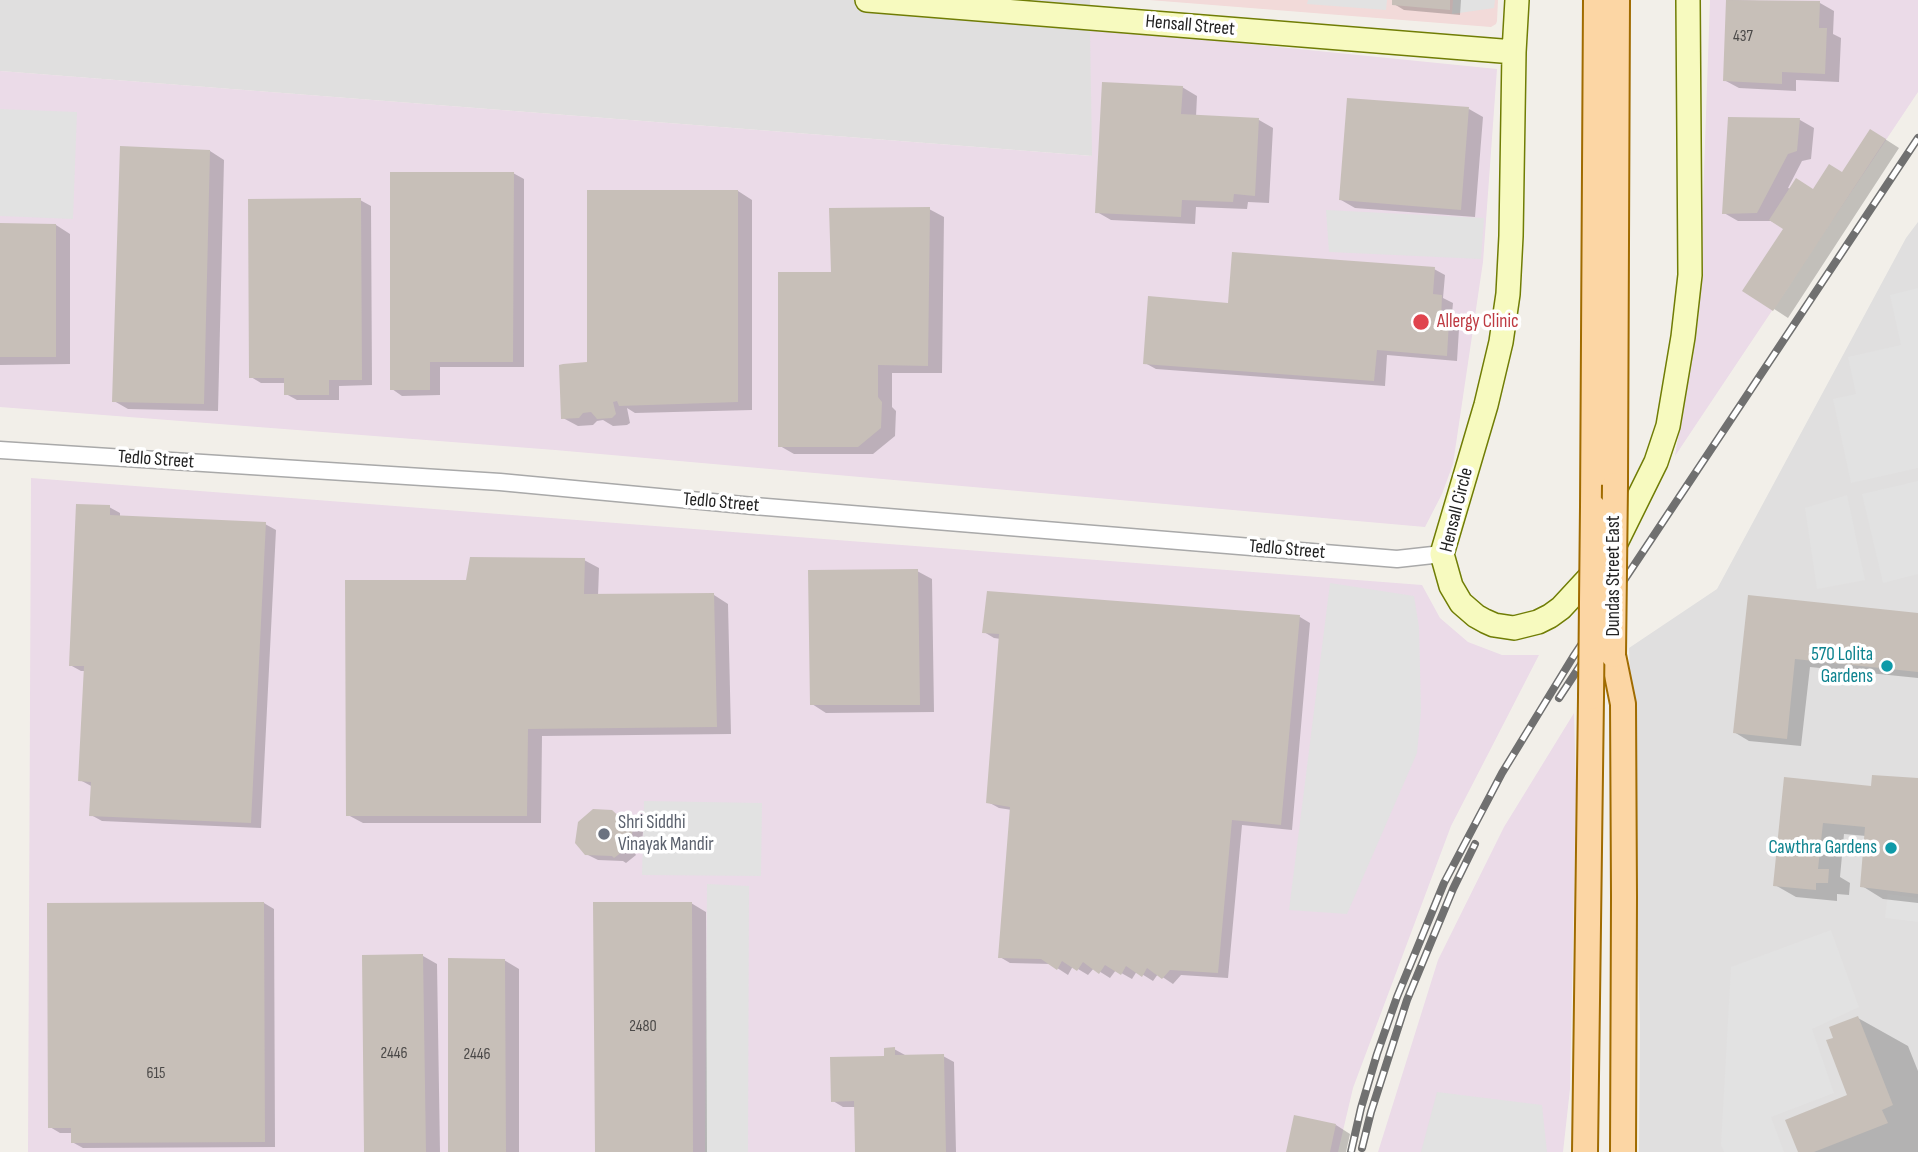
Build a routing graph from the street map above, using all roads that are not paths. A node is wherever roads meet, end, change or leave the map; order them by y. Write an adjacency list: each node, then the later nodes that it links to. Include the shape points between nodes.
1 (867, 0): 6 (street, Hensall Street)
2 (1517, 0): 7 (street, Hensall Circle)
3 (1596, 0): 11 (main road, Dundas Street East, bridge)
4 (1618, 0): 10 (main road, Dundas Street East, bridge, via 1613,655 1623,704)
5 (1688, 0): 9 (street, Hensall Circle, via 1690,275 1679,369 1656,462 1610,555 1561,608 1538,622 1514,628 1476,616 1456,595)
6 (972, 4): 7 (street, Hensall Street)
7 (1514, 52): 9 (street, Hensall Circle, via 1508,294 1486,405)
8 (0, 450): 9 (street, Tedlo Street, via 500,482 1397,559)
9 (1442, 554)
10 (1625, 1146)
11 (1585, 1152)

